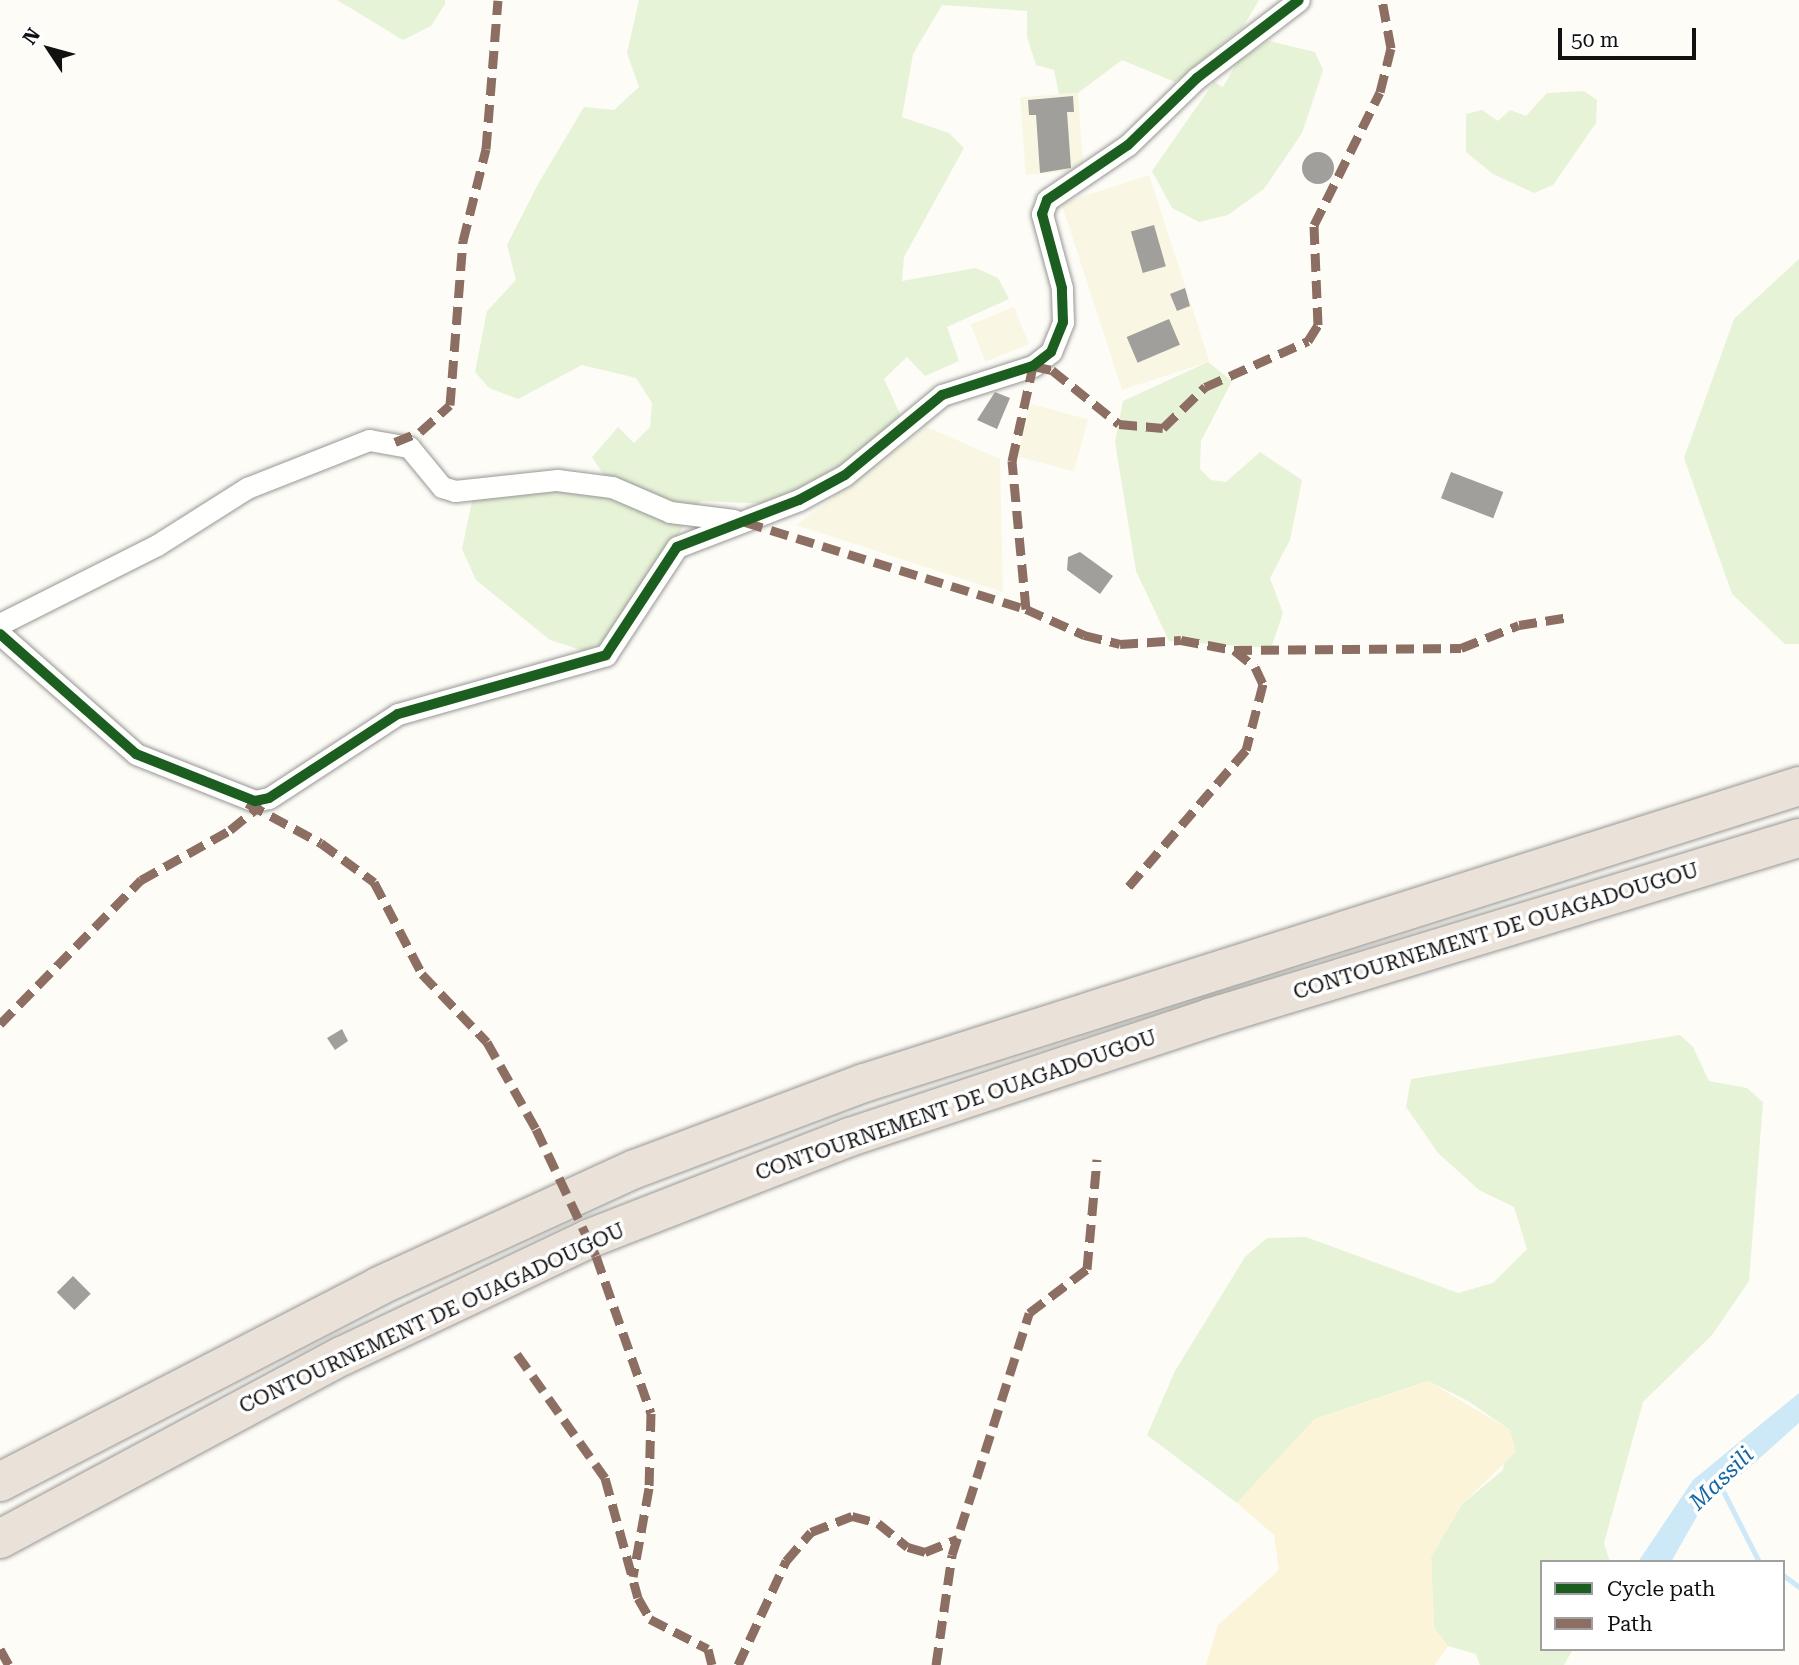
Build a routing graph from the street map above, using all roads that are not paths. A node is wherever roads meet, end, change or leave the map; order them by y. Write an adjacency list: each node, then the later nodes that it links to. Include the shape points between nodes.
1 (1299, 0): 2 (street, via 1197,78 1128,145 1047,200 1042,214 1062,288 1063,322 1051,352 1032,366 942,395 845,475 767,515)
2 (739, 520): 3 (street, via 670,512 612,487 557,480 455,491 442,487 409,447 369,440 247,488 157,545); 4 (street, via 677,547 606,655 398,714 269,798 255,801 136,754)
3 (0, 624)
4 (0, 634)
5 (1799, 786): 7 (highway, via 864,1083 635,1169 379,1286)
6 (1799, 838): 8 (highway, CONTOURNEMENT DE OUAGADOUGOU, via 1209,1018 762,1171 588,1240 342,1356)
7 (0, 1482)
8 (0, 1539)

